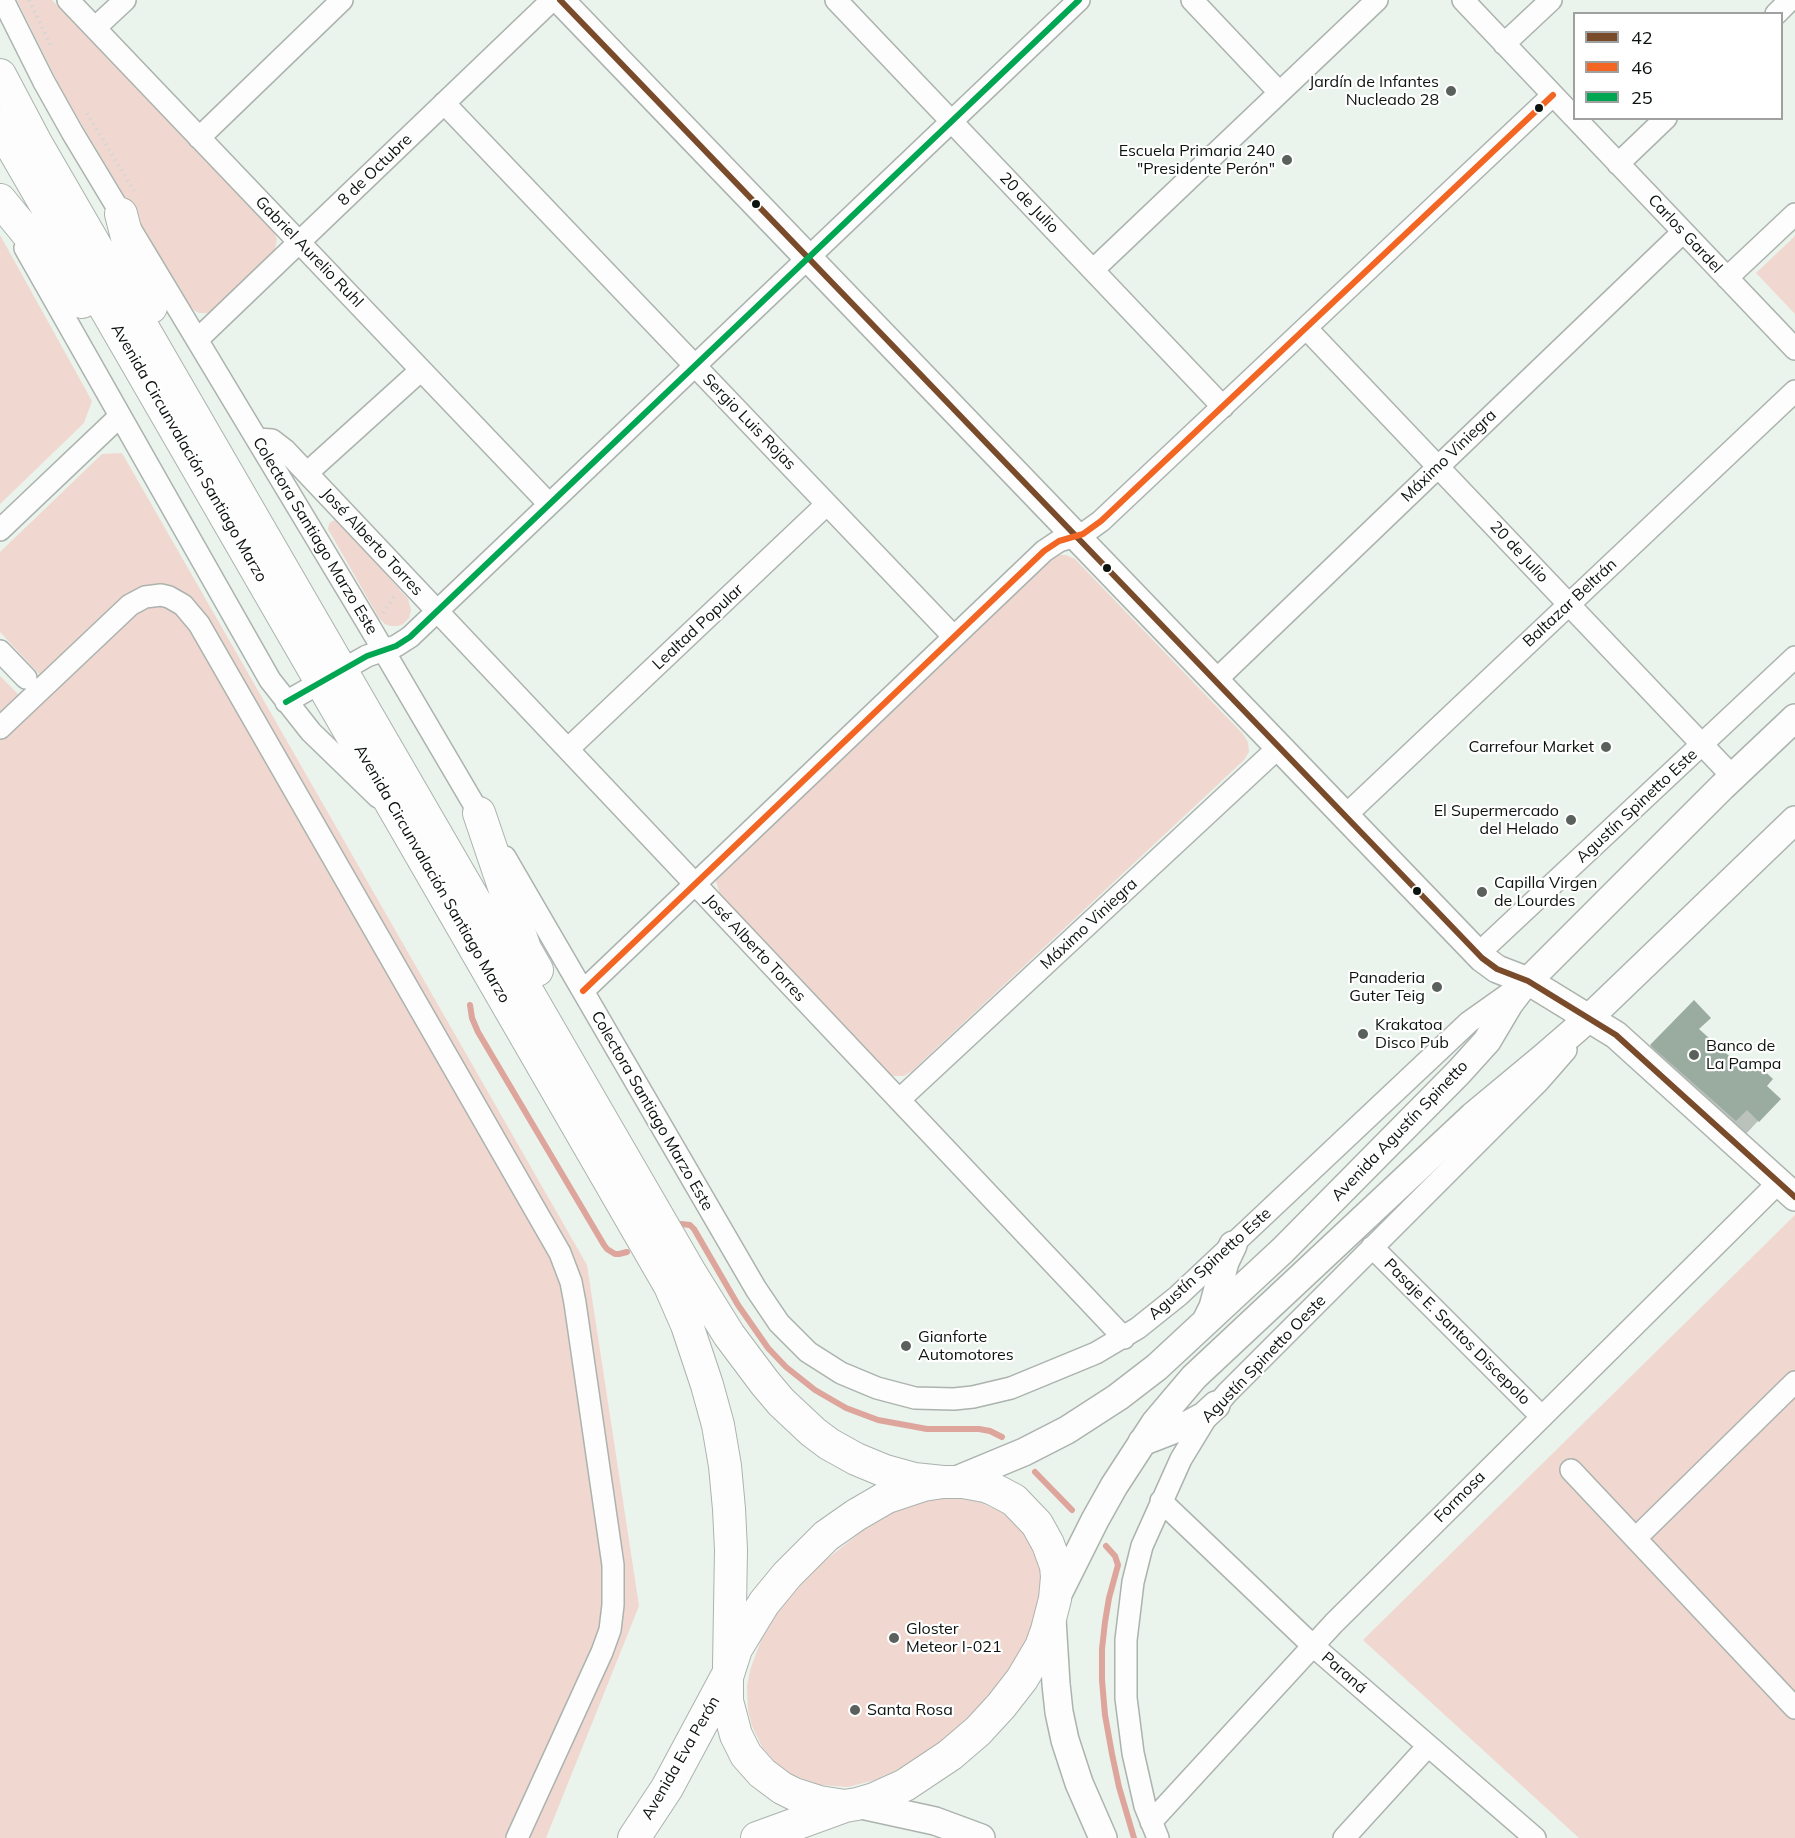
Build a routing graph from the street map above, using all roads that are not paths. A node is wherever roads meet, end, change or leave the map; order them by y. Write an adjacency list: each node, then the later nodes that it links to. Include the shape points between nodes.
1 (3, 0): 28 (street, Colectora Santiago Marzo Este, via 44,82)
2 (68, 0): 14 (street, Gabriel Aurelio Ruhl)
3 (125, 0): 14 (street)
4 (342, 0): 25 (street)
5 (836, 0): 23 (street, 20 de Julio)
6 (1079, 0): 23 (street)
7 (1192, 0): 17 (street)
8 (1377, 0): 17 (street)
9 (1463, 0): 15 (street, Carlos Gardel)
10 (1551, 0): 15 (street)
11 (1790, 0): 13 (street)
12 (562, 2): 19 (street, 8 de Octubre); 32 (main road)
13 (1778, 12)
14 (95, 28): 25 (street, Gabriel Aurelio Ruhl)
15 (1504, 44): 18 (street, Carlos Gardel)
16 (0, 75): 51 (highway, Avenida Circunvalación Santiago Marzo)
17 (1279, 92): 33 (street)
18 (1553, 95): 20 (street, Carlos Gardel); 35 (street)
19 (444, 103): 31 (street, 8 de Octubre); 38 (street, Sergio Luis Rojas)
20 (1573, 116)
21 (1577, 120): 26 (street, Carlos Gardel)
22 (1664, 120): 26 (street)
23 (952, 122): 32 (street); 33 (street, 20 de Julio)
24 (0, 126): 50 (highway, Avenida Circunvalación Santiago Marzo)
25 (199, 138): 31 (street, Gabriel Aurelio Ruhl)
26 (1618, 164): 30 (street, Carlos Gardel)
27 (0, 201): 42 (street); 50 (highway, via 74,289 168,451)
28 (129, 204): 36 (street, Colectora Santiago Marzo Este); 51 (highway, via 137,276 145,296 236,453)
29 (1795, 214): 34 (street)
30 (1683, 232): 34 (street, Carlos Gardel); 44 (street, Máximo Viniegra)
31 (299, 242): 36 (street, 8 de Octubre); 39 (street, Gabriel Aurelio Ruhl)
32 (809, 258): 38 (street); 49 (main road)
33 (1093, 270): 41 (street, 20 de Julio)
34 (1727, 278): 37 (street, Carlos Gardel)
35 (1306, 328): 41 (street); 44 (street, 20 de Julio)
36 (197, 340): 43 (street, Colectora Santiago Marzo Este)
37 (1795, 350)
38 (695, 366): 46 (street); 47 (street, Sergio Luis Rojas)
39 (421, 370): 45 (street); 46 (street, Gabriel Aurelio Ruhl)
40 (1795, 391): 52 (street, Baltazar Beltrán)
41 (1223, 407): 49 (street, via 1096,526)
42 (120, 416): 48 (street); 61 (street, via 256,658)
43 (257, 439): 45 (street, José Alberto Torres, via 277,442); 55 (street, Colectora Santiago Marzo Este)
44 (1438, 467): 52 (street, 20 de Julio); 60 (street, Máximo Viniegra)
45 (307, 473): 53 (street, José Alberto Torres)
46 (549, 504): 53 (street)
47 (827, 504): 54 (street, Sergio Luis Rojas); 66 (street, Lealtad Popular)
48 (0, 530)
49 (1076, 537): 54 (street, via 1048,547); 60 (main road)
50 (251, 560): 58 (highway, Avenida Circunvalación Santiago Marzo)
51 (291, 583): 58 (highway, Avenida Circunvalación Santiago Marzo)
52 (1569, 604): 64 (street, 20 de Julio); 69 (street, Baltazar Beltrán)
53 (437, 611): 55 (street, via 403,642); 66 (street, José Alberto Torres)
54 (954, 637): 72 (street)
55 (384, 650): 58 (street); 68 (street, Colectora Santiago Marzo Este)
56 (0, 651): 59 (street)
57 (1795, 657): 64 (street, Agustín Spinetto Este)
58 (332, 676): 61 (street); 70 (highway, Avenida Circunvalación Santiago Marzo); 79 (highway, Avenida Circunvalación Santiago Marzo)
59 (26, 678)
60 (1215, 681): 65 (main road)
61 (286, 702): 70 (street, via 320,741)
62 (1795, 718): 67 (main road, Avenida Agustín Spinetto)
63 (0, 728): 100 (street, via 130,605 144,597 161,595 183,605 199,624 555,1242 568,1272 575,1303 614,1579 614,1605 602,1652)
64 (1702, 745): 67 (street, 20 de Julio); 73 (street, Agustín Spinetto Este)
65 (1279, 747): 69 (main road); 77 (street, Máximo Viniegra)
66 (568, 749): 72 (street, José Alberto Torres)
67 (1732, 777): 74 (main road, Avenida Agustín Spinetto)
68 (479, 813): 75 (street, Colectora Santiago Marzo Este); 79 (highway, via 525,949 610,1099)
69 (1345, 816): 73 (main road)
70 (399, 817): 95 (highway, Avenida Circunvalación Santiago Marzo, via 660,1268 687,1325 712,1404 725,1466 731,1550)
71 (1795, 820): 76 (main road, Avenida Agustín Spinetto)
72 (695, 884): 75 (street); 77 (street, José Alberto Torres)
73 (1478, 954): 74 (main road, via 1497,969)
74 (1528, 981): 76 (main road); 80 (street, Agustín Spinetto Este, via 1469,1022); 83 (main road, Avenida Agustín Spinetto, via 1459,1072)
75 (583, 991): 82 (street, Colectora Santiago Marzo Este)
76 (1589, 1018): 78 (main road, via 1620,1038); 81 (street, Agustín Spinetto Oeste, via 1545,1075); 88 (main road, Avenida Agustín Spinetto, via 1473,1116 1203,1368 1169,1404)
77 (900, 1100): 84 (street, José Alberto Torres)
78 (1787, 1189): 87 (street, Formosa)
79 (656, 1213): 90 (highway, Avenida Circunvalación Santiago Marzo, via 729,1335 789,1410 829,1444 866,1464 904,1477)
80 (1233, 1245): 83 (main road, via 1213,1307); 84 (street, Agustín Spinetto Este, via 1165,1308)
81 (1372, 1247): 86 (street, Agustín Spinetto Oeste); 87 (street, Pasaje E. Santos Discepolo)
82 (756, 1289): 84 (street, Agustín Spinetto Este, via 786,1331 824,1363 868,1385 915,1398 973,1397 1011,1388)
83 (1203, 1325): 90 (main road, Avenida Agustín Spinetto, via 1138,1383 1077,1424 1034,1447)
84 (1124, 1338)
85 (1795, 1382): 92 (street)
86 (1216, 1405): 88 (main road, via 1191,1423); 91 (street, Agustín Spinetto Oeste, via 1184,1452)
87 (1542, 1417): 94 (street, Formosa)
88 (1142, 1442): 93 (main road, Avenida Agustín Spinetto, via 1099,1511)
89 (1571, 1470): 92 (street)
90 (948, 1482): 93 (highway, Avenida Circunvalación Santiago Marzo, via 974,1483 995,1490 1014,1500 1029,1516 1043,1533 1052,1555 1057,1577); 95 (highway, Avenida Eva Perón, via 887,1497 826,1536 764,1603 744,1633)
91 (1161, 1501): 94 (street, Paraná); 99 (street, Agustín Spinetto Oeste, via 1137,1563 1125,1659 1133,1753)
92 (1636, 1539): 96 (street)
93 (1054, 1606): 98 (highway, Avenida Circunvalación Santiago Marzo, via 1032,1664 990,1720 920,1775 890,1792); 104 (main road, via 1058,1698 1065,1740)
94 (1312, 1645): 97 (street, Paraná); 99 (street, Formosa)
95 (728, 1671): 98 (highway, Avenida Circunvalación Santiago Marzo, via 726,1689 736,1735 746,1755 762,1773 794,1794 819,1802); 101 (highway, Avenida Eva Perón, via 667,1788)
96 (1795, 1708)
97 (1428, 1746): 105 (street); 106 (street, Paraná)
98 (851, 1805): 102 (highway); 103 (main road, via 935,1821)
99 (1155, 1830)
100 (517, 1838)
101 (634, 1838)
102 (757, 1838)
103 (981, 1838)
104 (1103, 1838)
105 (1344, 1838)
106 (1535, 1838)

